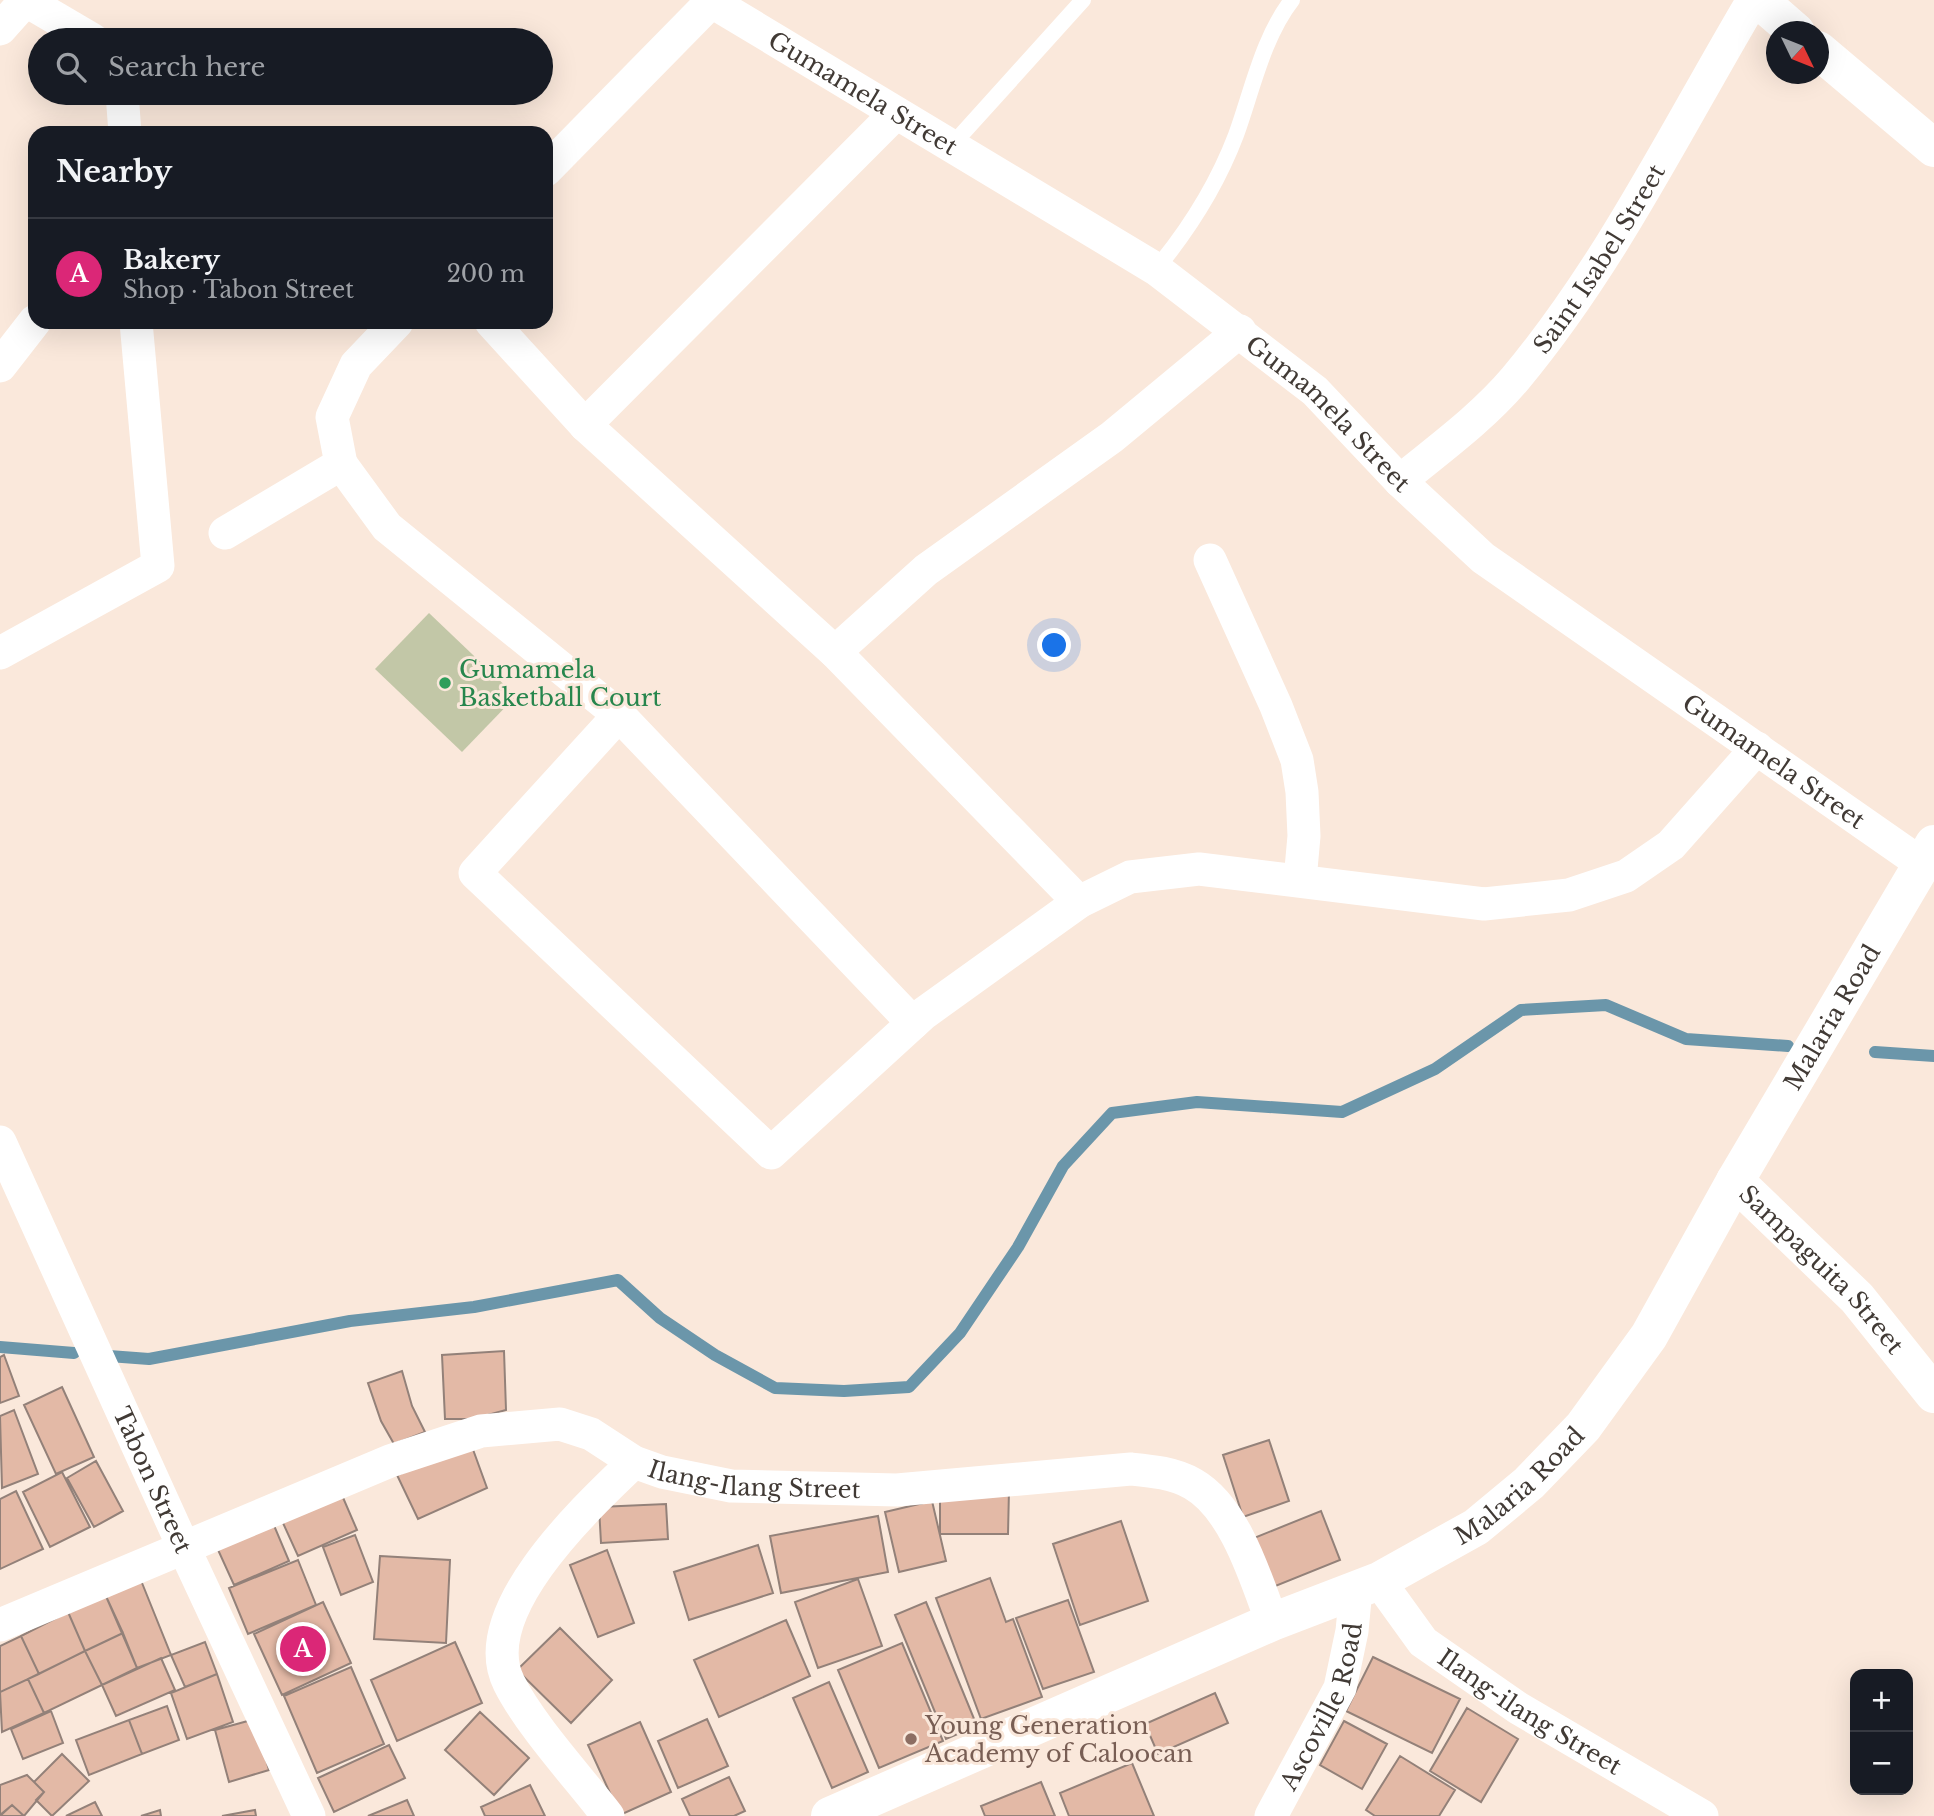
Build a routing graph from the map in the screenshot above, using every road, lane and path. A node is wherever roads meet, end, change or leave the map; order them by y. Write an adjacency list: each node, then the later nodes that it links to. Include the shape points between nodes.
1 (25, 0): 8 (street); 9 (street)
2 (1083, 0): 14 (lane)
3 (1292, 0): 17 (lane, via 1217,178 1189,230)
4 (1753, 0): 26 (street, Saint Isabel Street, via 1657,170 1557,326 1514,381 1473,422)
5 (1759, 0): 7 (main road)
6 (710, 1): 12 (street, Gumamela Street); 16 (street)
7 (1783, 21)
8 (73, 28)
9 (0, 29)
10 (1829, 59): 15 (main road)
11 (123, 105): 13 (street)
12 (896, 113): 14 (street, Gumamela Street); 24 (street)
13 (124, 126)
14 (952, 145): 17 (street, Gumamela Street)
15 (1934, 148)
16 (553, 163)
17 (1156, 269): 22 (street, Gumamela Street)
18 (29, 329): 23 (street)
19 (137, 329): 30 (street, via 158,566)
20 (390, 329): 25 (street, via 356,365 332,417)
21 (497, 329): 24 (street)
22 (1240, 331): 26 (street, Gumamela Street, via 1315,391); 29 (street, via 1112,437 926,570)
23 (0, 366)
24 (585, 425): 29 (street)
25 (341, 464): 27 (street); 31 (street, via 387,527)
26 (1400, 481): 32 (street, Gumamela Street, via 1483,558)
27 (225, 533)
28 (1210, 560): 34 (street, via 1297,760 1304,836)
29 (835, 652): 35 (street)
30 (0, 653)
31 (619, 715): 36 (street); 36 (street, via 475,873 771,1153)
32 (1757, 748): 33 (street, Gumamela Street); 34 (street, via 1671,845 1626,876 1569,895 1484,904)
33 (1928, 854): 38 (main road, Malaria Road)
34 (1300, 880): 35 (street, via 1199,869 1130,877)
35 (1079, 902): 36 (street)
36 (913, 1023)
37 (0, 1142): 41 (street, Tabon Street)
38 (1735, 1181): 39 (main road, Sampaguita Street, via 1857,1298); 42 (main road, Malaria Road, via 1649,1336 1584,1427 1529,1483 1476,1527)
39 (1934, 1394)
40 (634, 1462): 41 (street, Ilang-Ilang Street, via 591,1434 560,1424 481,1431 390,1461); 43 (street, Ilang-Ilang Street, via 731,1486 897,1490 1131,1469 1165,1473 1194,1484 1219,1505 1250,1564); 46 (street, via 579,1518 528,1581 510,1614 501,1648 507,1681)
41 (183, 1546): 44 (street, Ilang-Ilang Street); 45 (street, Tabon Street)
42 (1367, 1585): 43 (main road, Malaria Road); 48 (street, Ascoville Road, via 1340,1688); 49 (street, Ilang-ilang Street, via 1423,1642 1518,1708)
43 (1272, 1622): 47 (main road, Malaria Road)
44 (0, 1625)
45 (309, 1816)
46 (608, 1816)
47 (830, 1816)
48 (1271, 1816)
49 (1702, 1816)

